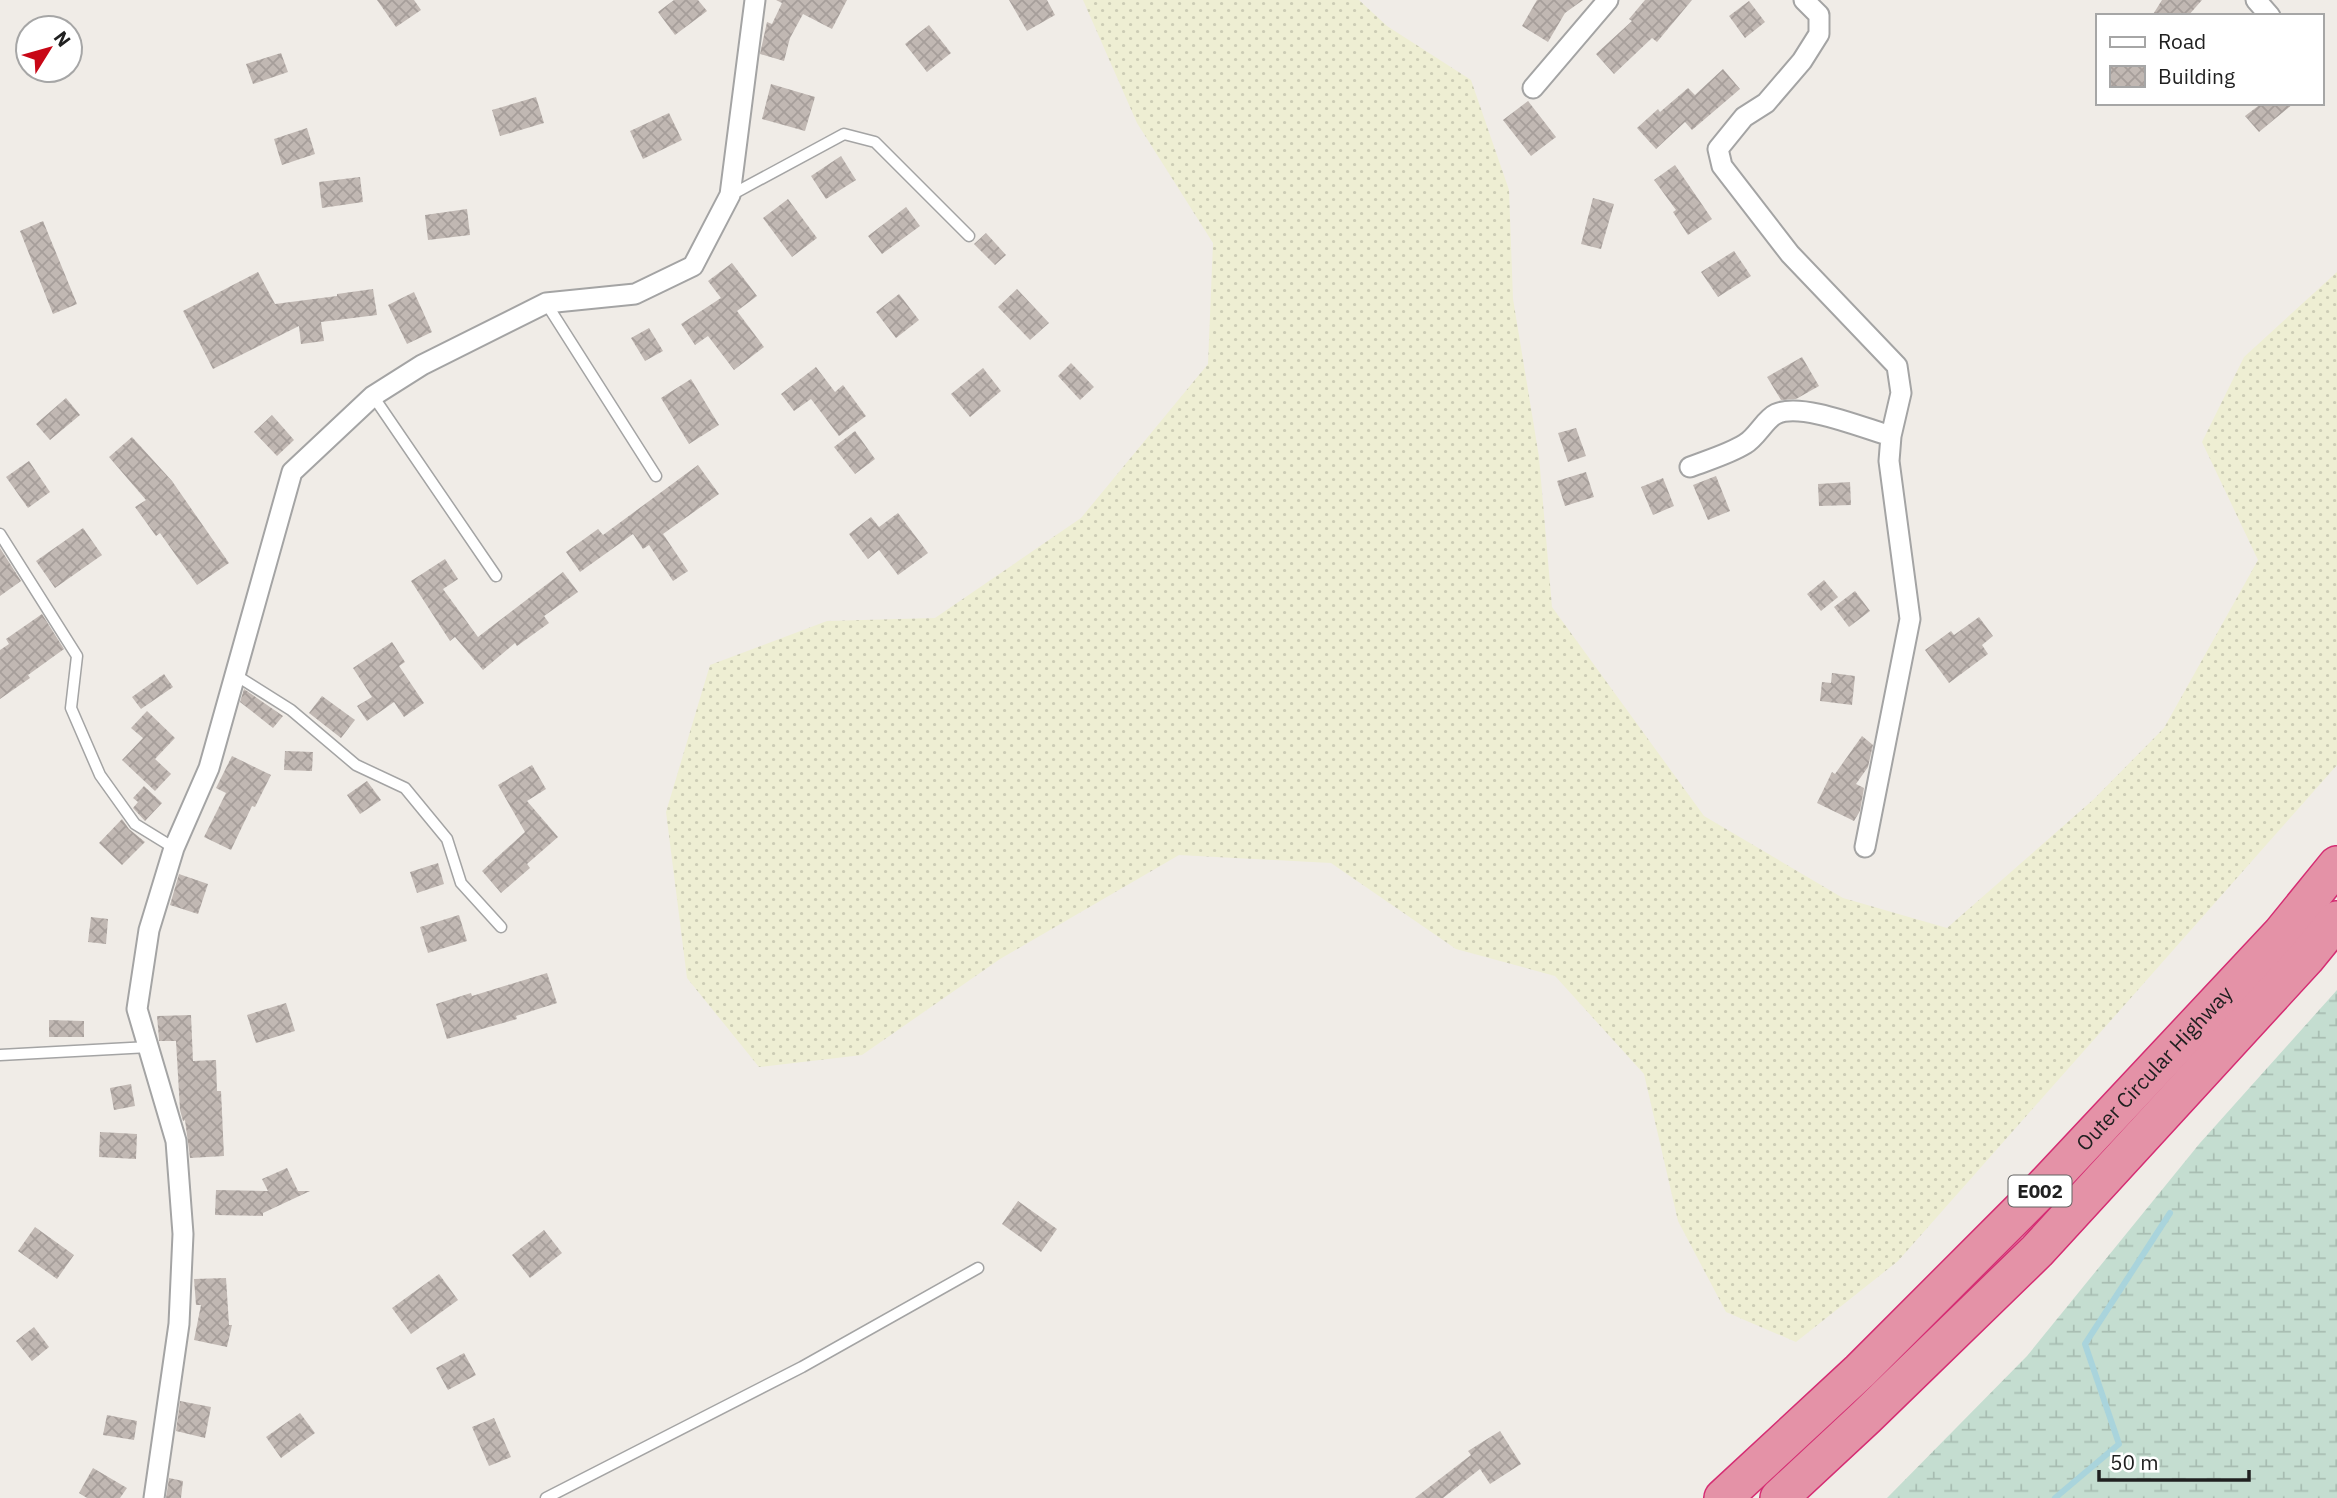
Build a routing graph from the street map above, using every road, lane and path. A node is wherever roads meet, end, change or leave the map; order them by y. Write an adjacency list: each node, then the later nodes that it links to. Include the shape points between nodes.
1 (755, 0): 7 (street)
2 (1608, 0): 6 (street)
3 (1804, 0): 11 (street, via 1819,15 1819,34 1766,103 1744,117 1718,149 1722,166 1790,254 1897,366 1900,393)
4 (2256, 0): 5 (street)
5 (2268, 14)
6 (1533, 88)
7 (730, 195): 8 (lane, via 845,134 875,142); 9 (street, via 693,266 635,294)
8 (969, 236)
9 (546, 303): 10 (street, via 422,365); 13 (lane)
10 (373, 396): 15 (lane); 16 (street, via 292,472)
11 (1891, 436): 12 (street, via 1803,410 1786,411 1773,415 1746,444); 17 (street, via 1889,461 1910,619)
12 (1690, 467)
13 (656, 476)
14 (0, 534): 18 (lane, via 77,656 71,708 100,775 135,824)
15 (496, 576)
16 (237, 676): 18 (street, via 209,768); 21 (lane, via 291,710 356,765 405,788 447,839 461,883)
17 (1865, 847)
18 (174, 848): 22 (street, via 149,930 137,1009)
19 (2337, 865): 27 (highway, Outer Circular Highway / E002, via 2281,934 2039,1192 1860,1371)
20 (2337, 920): 28 (highway, Outer Circular Highway / E002, via 2037,1251)
21 (501, 927)
22 (149, 1047): 23 (lane); 25 (street, via 176,1141 183,1234 179,1324)
23 (0, 1055)
24 (978, 1268): 26 (lane, via 802,1367)
25 (154, 1498)
26 (546, 1498)
27 (1723, 1498)
28 (1779, 1498)

